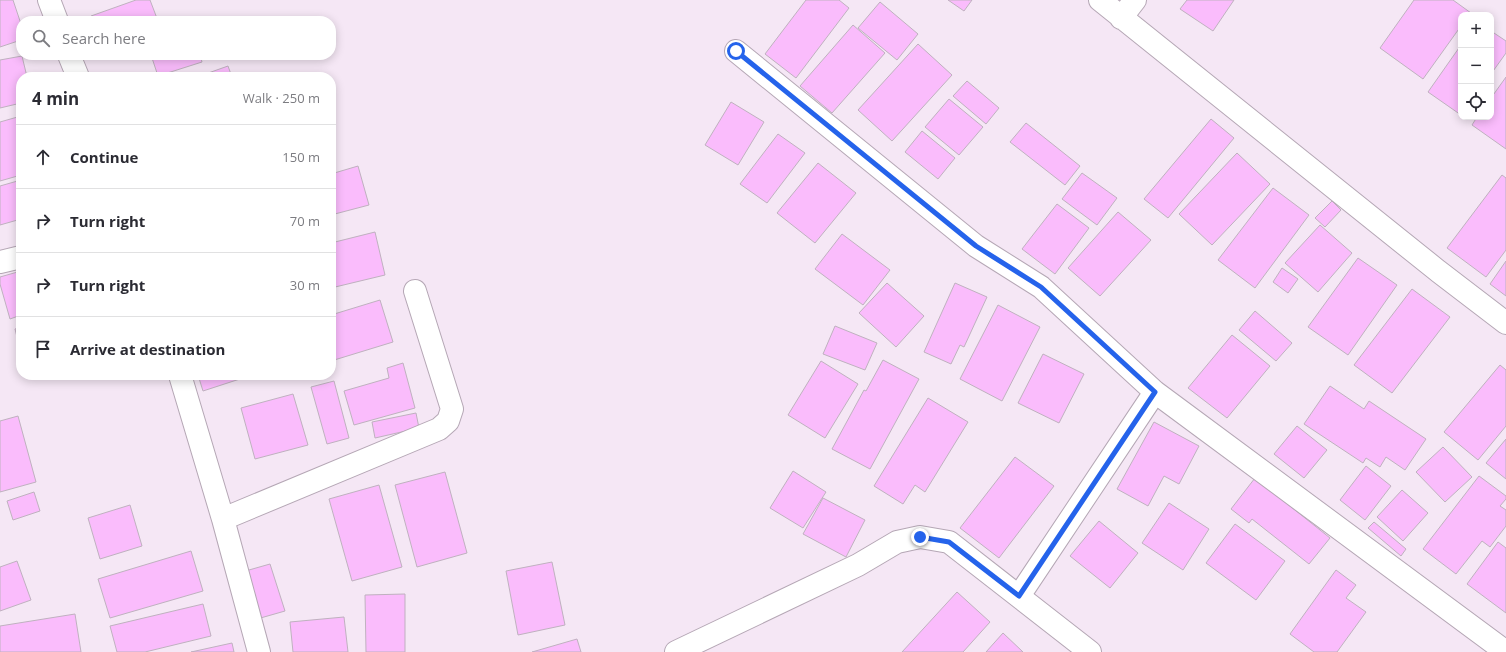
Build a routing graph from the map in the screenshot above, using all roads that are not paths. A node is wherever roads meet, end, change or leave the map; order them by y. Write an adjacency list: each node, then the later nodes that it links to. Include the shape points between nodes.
1 (49, 0): 4 (street)
2 (1100, 0): 5 (street)
3 (1135, 0): 5 (street)
4 (55, 16)
5 (1122, 18): 12 (street)
6 (736, 51): 14 (street, via 976,246 1041,287)
7 (71, 60): 8 (street)
8 (76, 72)
9 (16, 259): 10 (street)
10 (0, 262)
11 (415, 291): 15 (street, via 452,409 448,421 439,429)
12 (1506, 323)
13 (181, 380): 15 (street)
14 (1155, 392): 16 (street); 20 (street)
15 (223, 519): 17 (street)
16 (1019, 596): 18 (street, via 949,542 920,537 898,542 858,565); 19 (street)
17 (260, 652)
18 (676, 652)
19 (1090, 652)
20 (1506, 652)

